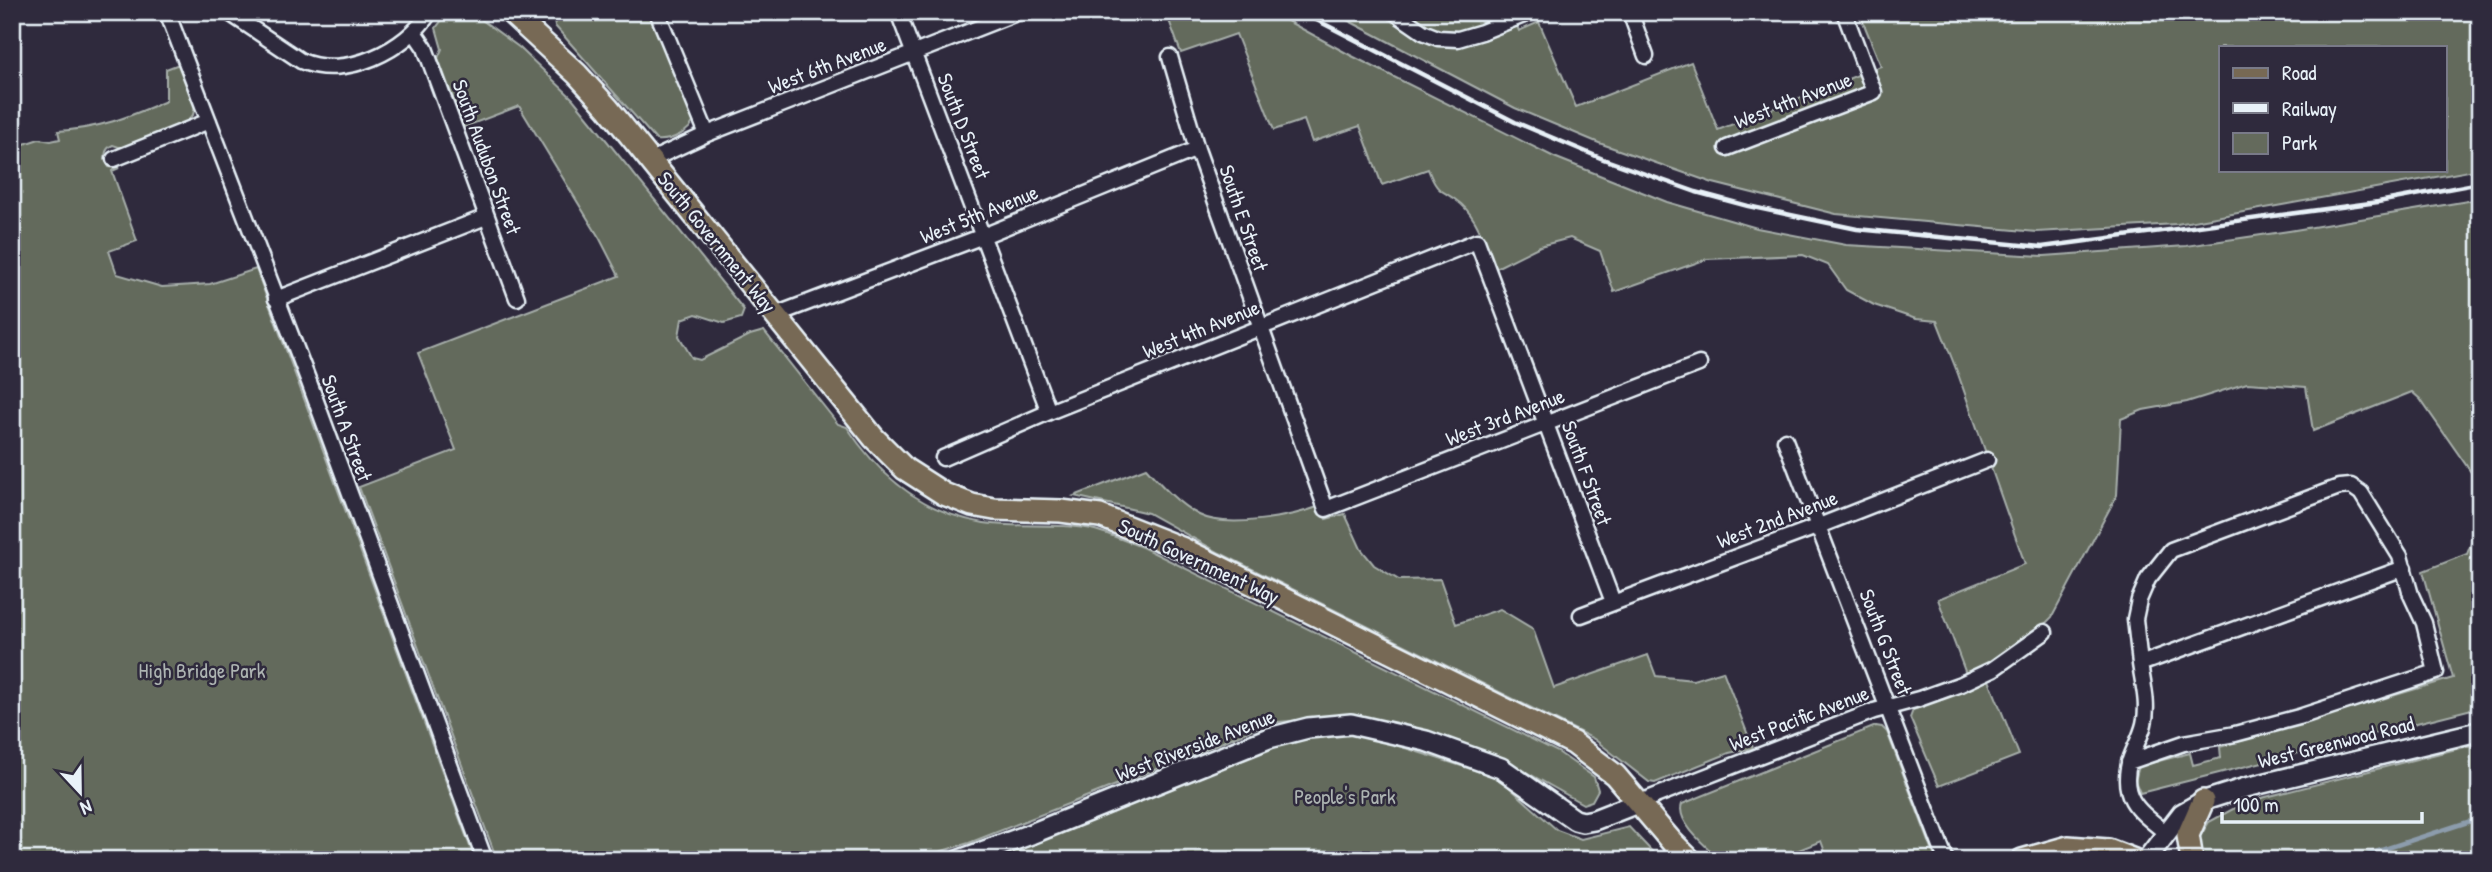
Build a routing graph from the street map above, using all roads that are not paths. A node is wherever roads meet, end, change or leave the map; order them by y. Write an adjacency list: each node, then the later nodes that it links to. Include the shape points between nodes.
1 (167, 12): 16 (street, South A Street)
2 (228, 12): 12 (street, via 309,65 347,65 370,58)
3 (430, 12): 12 (street)
4 (657, 12): 17 (street)
5 (898, 12): 13 (street, South D Street)
6 (1019, 12): 13 (street, West 6th Avenue)
7 (1394, 12): 8 (street, via 1438,38 1482,32)
8 (1531, 12)
9 (1630, 12): 14 (street)
10 (1844, 12): 18 (street, West 4th Avenue, via 1874,92)
11 (524, 17): 21 (main road, South Government Way)
12 (414, 32): 22 (street, South Audubon Street, via 423,44)
13 (914, 54): 17 (street, West 6th Avenue); 23 (street, South D Street)
14 (1646, 56)
15 (1170, 57): 19 (street, South E Street)
16 (209, 121): 20 (street); 26 (street, South A Street)
17 (707, 134): 21 (street, West 6th Avenue)
18 (1727, 148)
19 (1197, 149): 23 (street, West 5th Avenue); 28 (street, South E Street)
20 (114, 159)
21 (651, 160): 27 (main road, South Government Way)
22 (486, 218): 25 (street, South Audubon Street); 26 (street)
23 (983, 236): 27 (street, West 5th Avenue); 30 (street, South D Street)
24 (1477, 240): 28 (street, West 4th Avenue); 31 (street, South F Street)
25 (517, 298)
26 (276, 299): 48 (street, South A Street)
27 (775, 315): 46 (main road, South Government Way, via 874,438 905,469 944,494 972,505 1013,511 1100,516 1181,548 1573,743 1615,775)
28 (1261, 328): 30 (street, West 4th Avenue); 35 (street, South E Street)
29 (1699, 364): 31 (street, West 3rd Avenue)
30 (1049, 412): 33 (street, West 4th Avenue)
31 (1546, 424): 35 (street, West 3rd Avenue); 38 (street, South F Street)
32 (1785, 440): 36 (street, South G Street)
33 (943, 458)
34 (1986, 460): 36 (street, West 2nd Avenue)
35 (1326, 509)
36 (1819, 526): 38 (street, West 2nd Avenue); 42 (street, South G Street)
37 (2404, 568): 41 (street); 41 (street, via 2361,493 2351,486 2339,487 2171,550 2148,579 2139,600 2135,620); 44 (street, via 2436,672 2299,717 2192,741)
38 (1613, 602): 39 (street, West 2nd Avenue)
39 (1581, 615)
40 (2045, 632): 42 (street, West Pacific Avenue, via 1993,669 1951,688)
41 (2140, 664): 44 (street, via 2144,725)
42 (1888, 707): 46 (street, West Pacific Avenue); 51 (street, South G Street)
43 (2480, 731): 45 (street, West Greenwood Road)
44 (2129, 762): 47 (street, via 2130,798)
45 (2203, 801): 47 (street, West Greenwood Road, via 2182,813); 55 (main road, via 2188,835)
46 (1640, 802): 49 (main road, West Riverside Avenue, via 1594,820 1575,820 1501,768 1426,741 1351,724 1269,738); 50 (main road, South Government Way)
47 (2165, 832): 54 (street, West Greenwood Road)
48 (485, 860)
49 (960, 860)
50 (1690, 860)
51 (1946, 860)
52 (2022, 860): 53 (main road, via 2068,847 2108,850)
53 (2134, 860)
54 (2146, 860)
55 (2192, 860)

